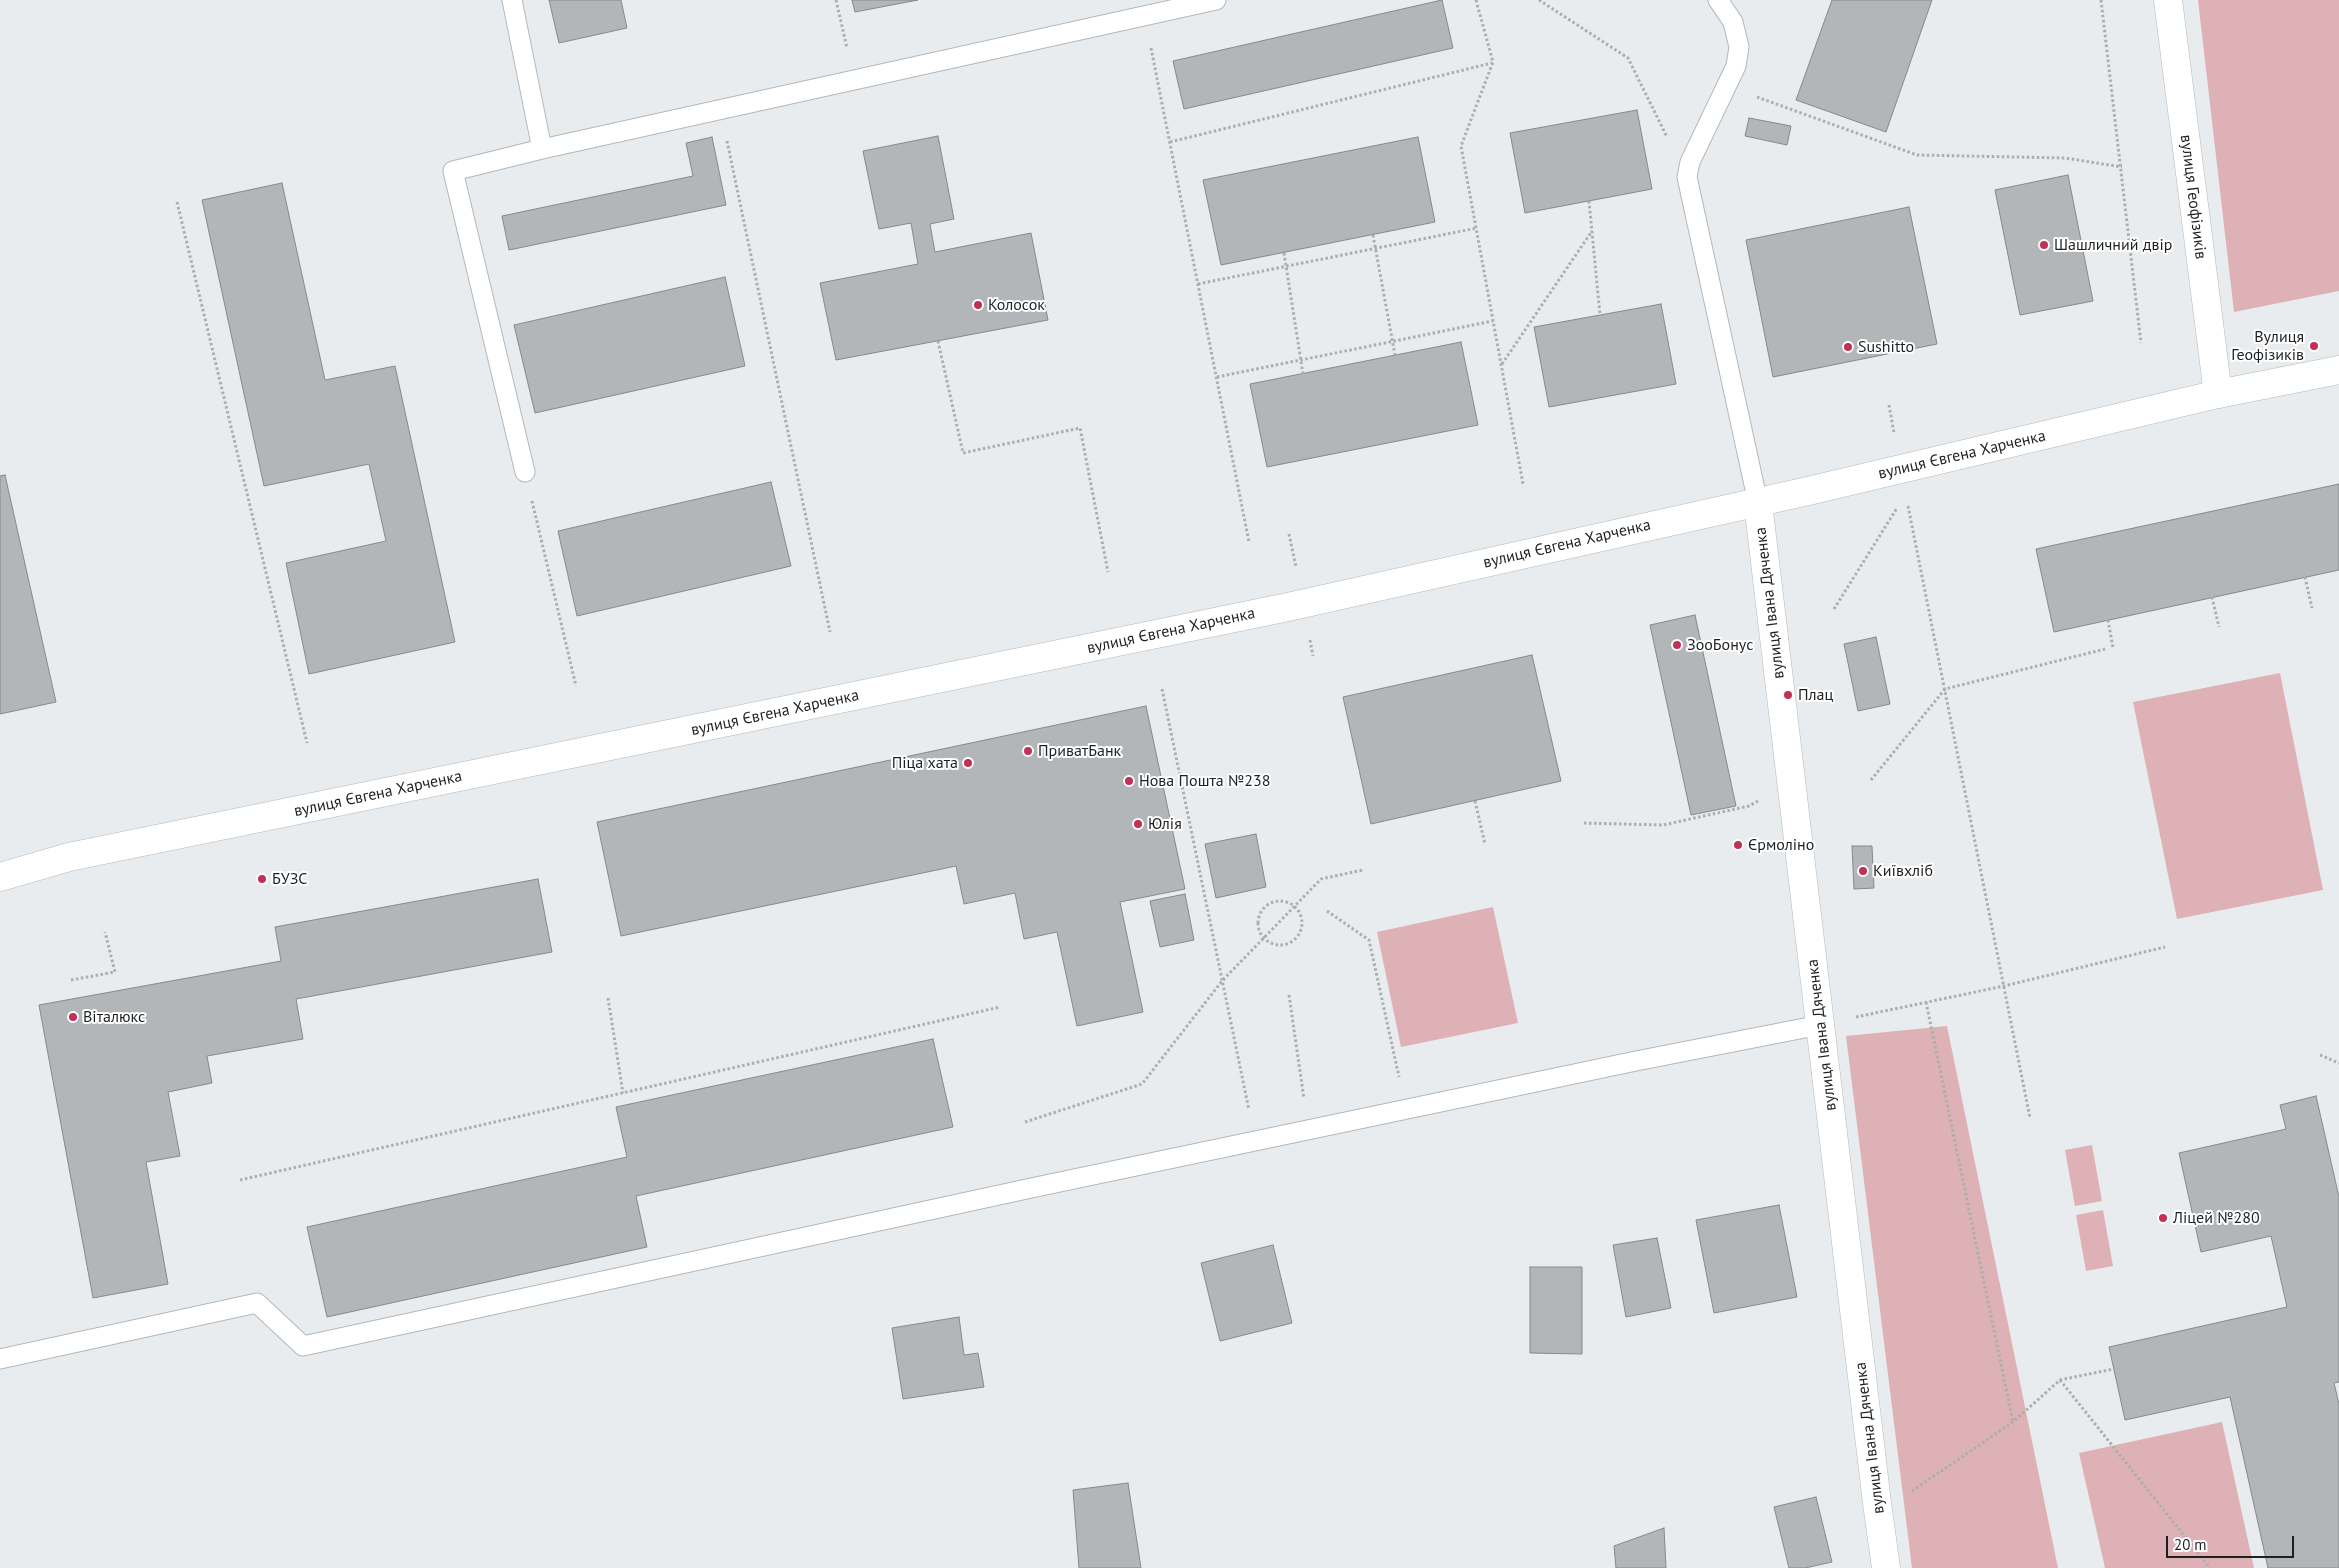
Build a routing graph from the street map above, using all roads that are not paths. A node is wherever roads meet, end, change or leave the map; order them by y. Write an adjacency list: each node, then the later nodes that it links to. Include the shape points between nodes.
1 (512, 0): 5 (lane)
2 (1216, 0): 5 (lane)
3 (1718, 0): 9 (lane, via 1733,22 1739,48 1736,66 1690,162 1687,177)
4 (2168, 0): 7 (main road, вулиця Геофізиків)
5 (542, 150): 8 (lane, via 452,172)
6 (2339, 370): 7 (main road, вулиця Євгена Харченка)
7 (2218, 394): 9 (main road, вулиця Євгена Харченка, via 1903,482)
8 (525, 472)
9 (1758, 503): 10 (main road, вулиця Євгена Харченка, via 1281,609 69,857); 11 (main road, вулиця Івана Дяченка)
10 (0, 876)
11 (1820, 1025): 12 (lane, via 1406,1109 303,1346 257,1303); 13 (main road, вулиця Івана Дяченка)
12 (0, 1359)
13 (1886, 1568)

